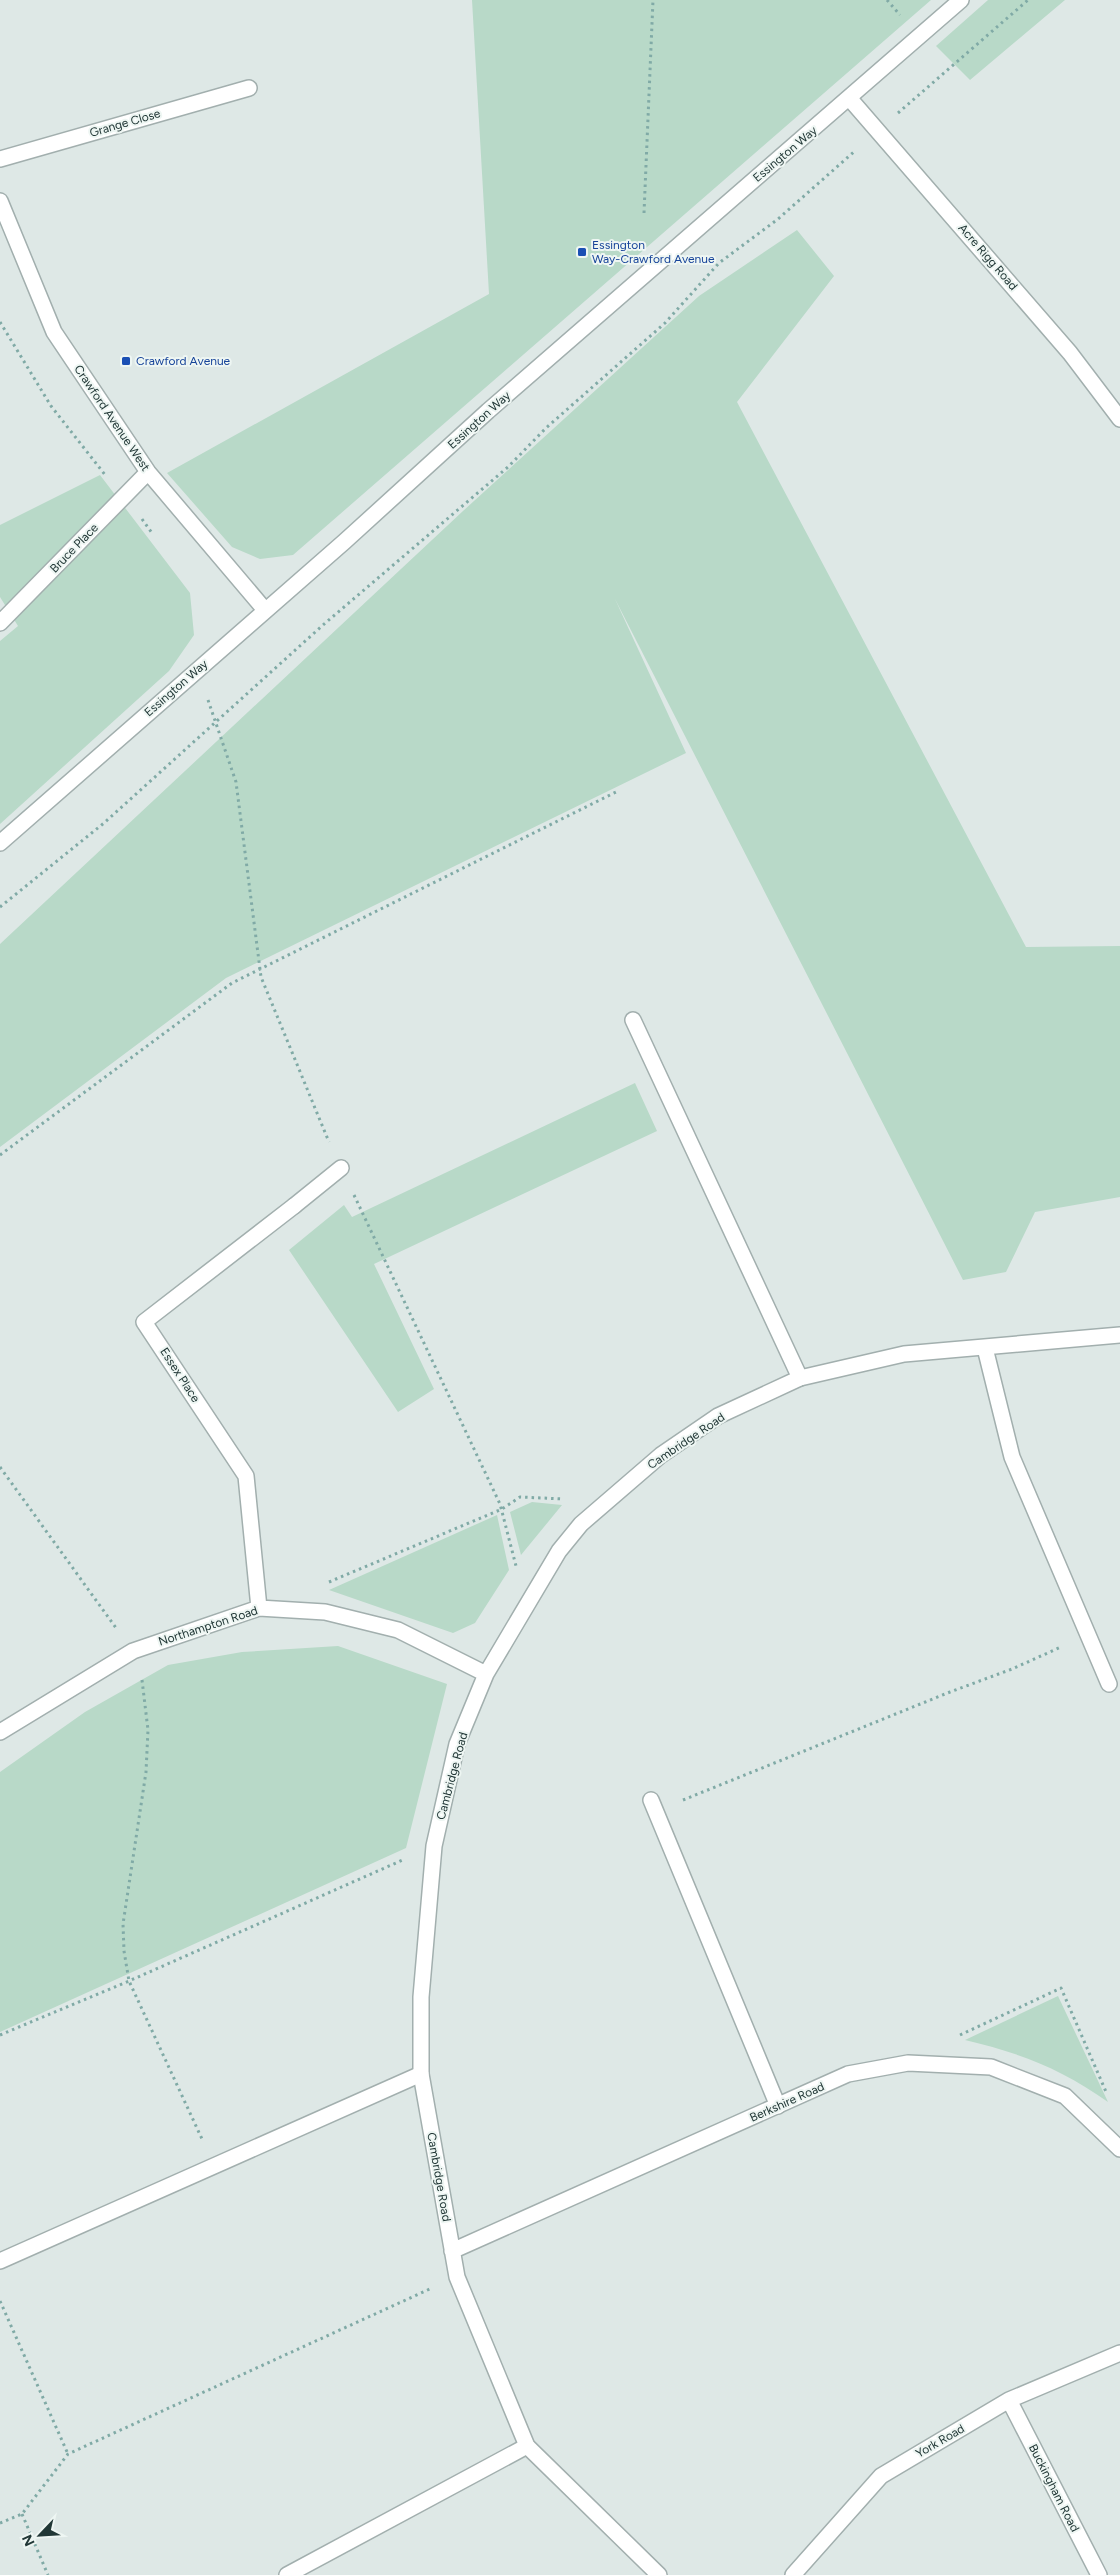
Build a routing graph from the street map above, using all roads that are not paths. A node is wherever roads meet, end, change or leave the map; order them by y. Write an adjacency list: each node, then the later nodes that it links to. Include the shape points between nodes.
1 (962, 0): 3 (street, Essington Way)
2 (249, 88): 4 (street, Grange Close)
3 (850, 99): 6 (street, Acre Rigg Road, via 1070,353); 8 (street, Essington Way)
4 (0, 159)
5 (0, 201): 7 (street, Crawford Avenue West, via 54,332)
6 (1120, 419)
7 (148, 472): 8 (street, Crawford Avenue West); 9 (street, Bruce Place)
8 (265, 610): 10 (street, Essington Way)
9 (0, 623)
10 (0, 843)
11 (633, 1020): 15 (street)
12 (342, 1168): 16 (street, Essex Place, via 144,1322 246,1476)
13 (1120, 1335): 14 (street, Cambridge Road)
14 (985, 1348): 15 (street, Cambridge Road, via 904,1354); 18 (street, via 1012,1456)
15 (800, 1378): 17 (street, Cambridge Road, via 718,1416 661,1455 581,1524 559,1551)
16 (259, 1608): 17 (street, Northampton Road, via 325,1612 398,1630); 19 (street, Northampton Road, via 133,1651)
17 (486, 1674): 21 (street, Cambridge Road, via 457,1744 434,1846 421,1997)
18 (1109, 1684)
19 (0, 1732)
20 (653, 1806): 22 (street)
21 (421, 2074): 24 (street, Cambridge Road); 25 (street)
22 (778, 2106): 23 (street, Berkshire Road, via 848,2074 908,2063 992,2066 1065,2096); 24 (street, Berkshire Road)
23 (1117, 2146)
24 (452, 2251): 28 (street, Cambridge Road, via 457,2276)
25 (0, 2261)
26 (1120, 2353): 27 (street, York Road)
27 (1009, 2400): 31 (street, York Road, via 880,2476); 32 (street, Buckingham Road)
28 (527, 2446): 29 (street); 30 (street, Cambridge Road)
29 (286, 2575)
30 (659, 2575)
31 (794, 2575)
32 (1100, 2575)

